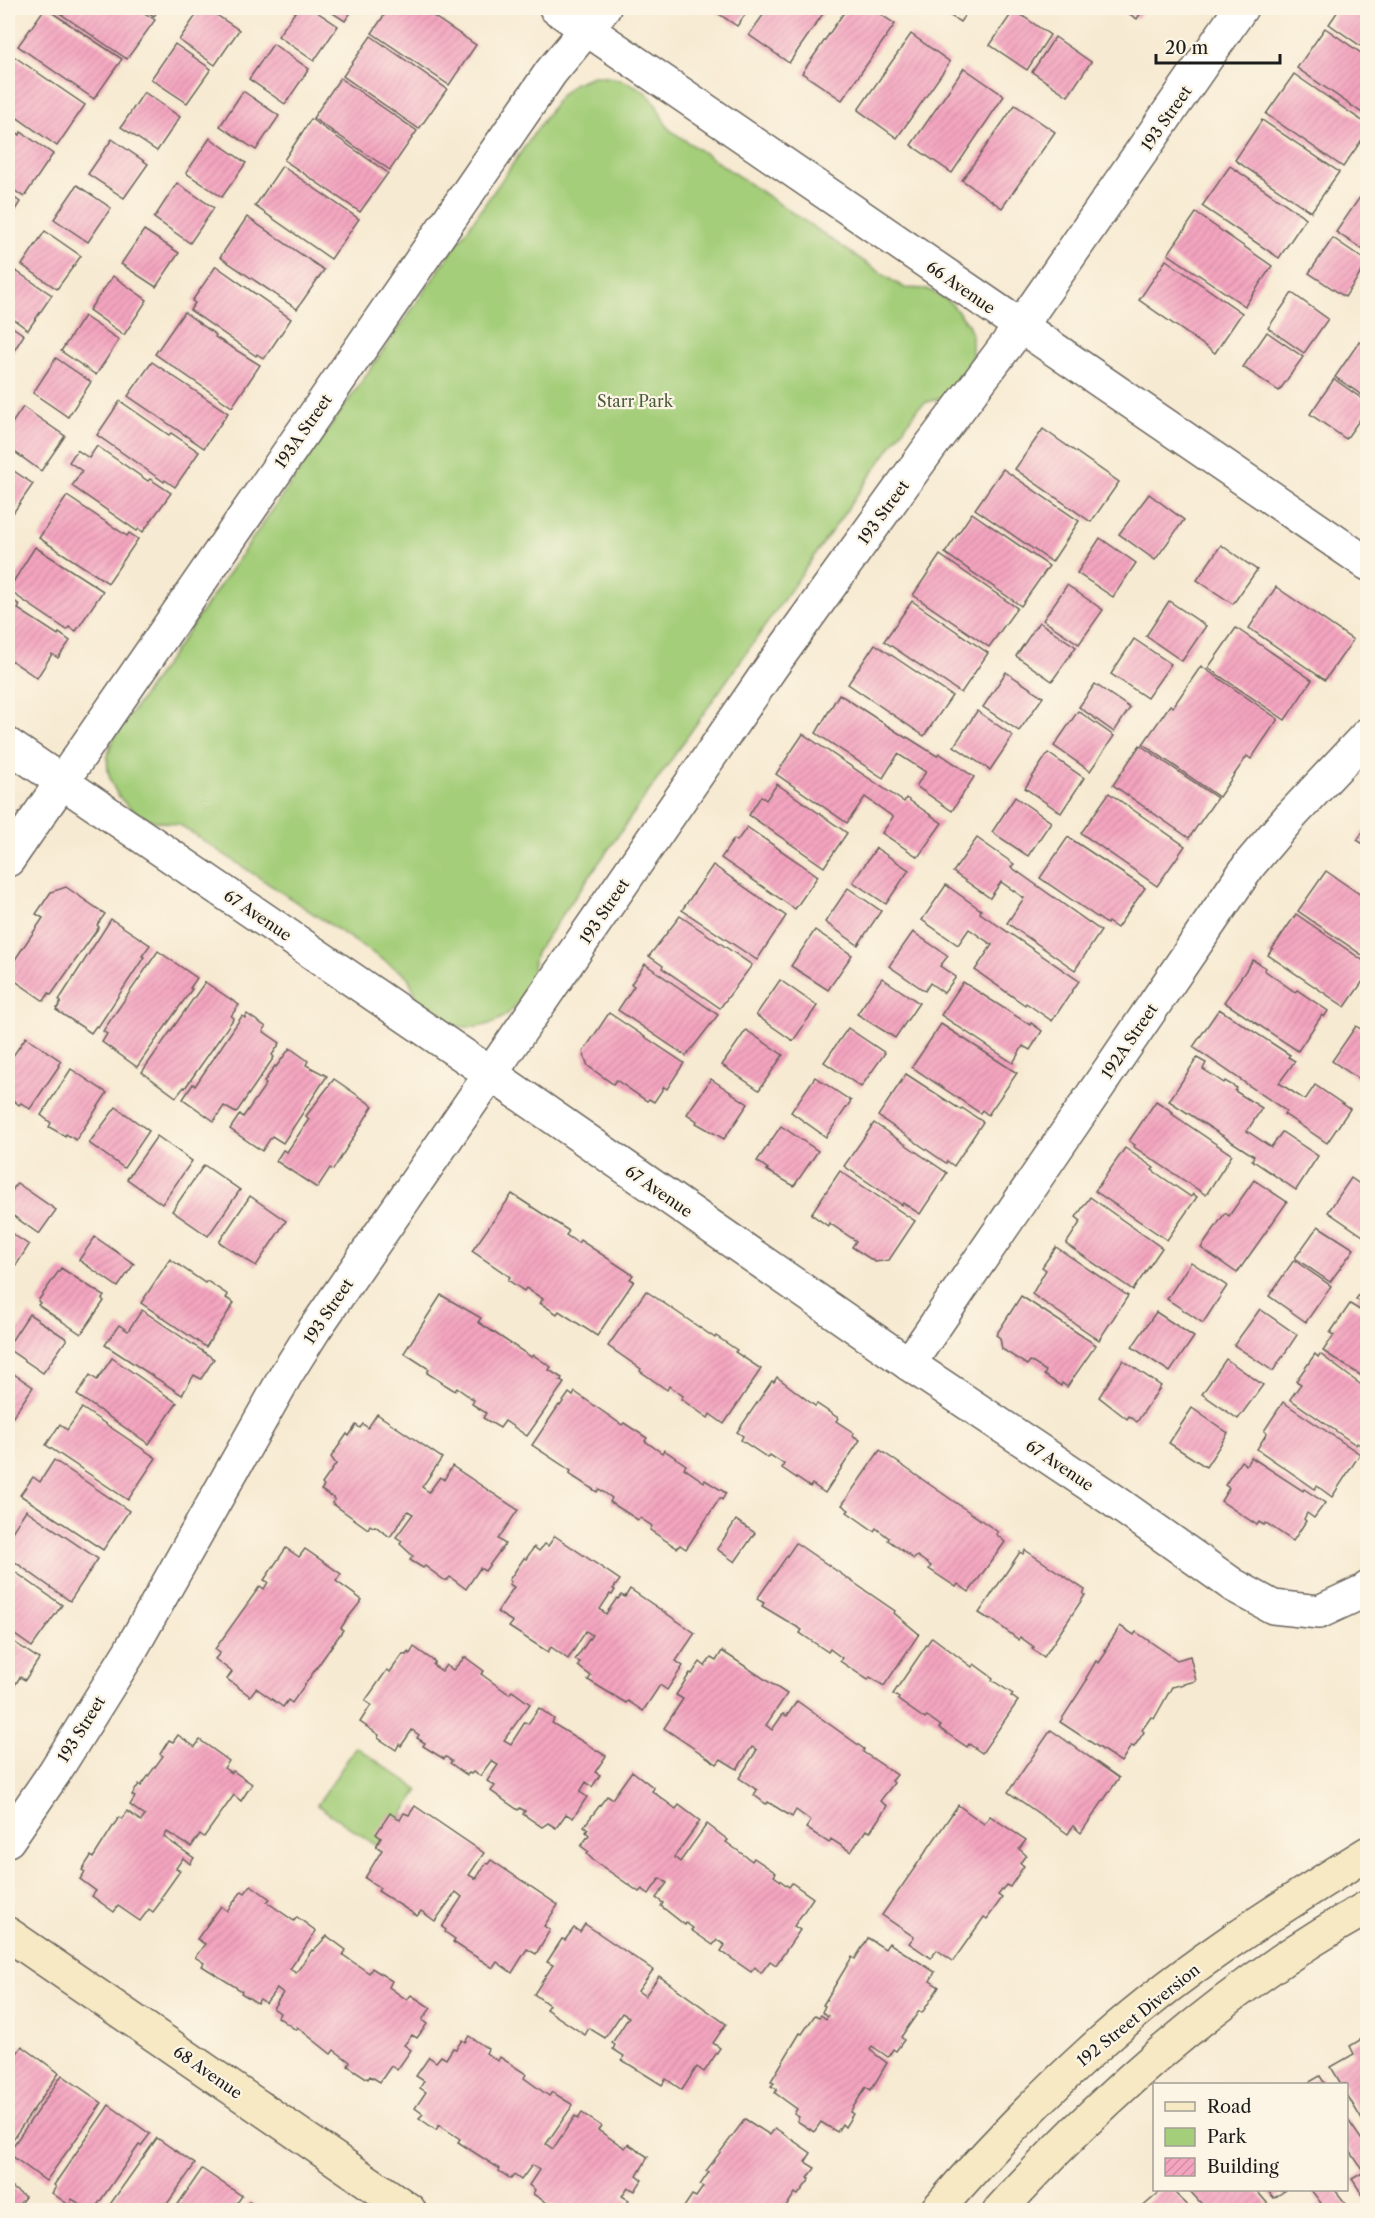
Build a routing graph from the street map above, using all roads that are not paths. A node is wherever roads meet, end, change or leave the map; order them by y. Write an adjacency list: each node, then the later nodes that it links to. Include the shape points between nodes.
1 (556, 8): 3 (street, 66 Avenue)
2 (1241, 8): 4 (street, 193 Street)
3 (595, 18): 4 (street, 66 Avenue); 8 (street, 193A Street, via 551,72)
4 (1020, 327): 5 (street, 66 Avenue); 10 (street, 193 Street, via 778,656)
5 (1368, 564)
6 (1368, 734): 11 (street, 192A Street, via 1250,864)
7 (8, 745): 8 (street, 67 Avenue)
8 (61, 781): 9 (street, 193A Street); 10 (street, 67 Avenue)
9 (8, 860)
10 (491, 1074): 11 (street, 67 Avenue); 13 (street, 193 Street, via 286,1373 129,1653)
11 (909, 1364): 12 (street, 67 Avenue, via 1233,1585 1273,1607 1319,1612)
12 (1368, 1588)
13 (8, 1840)
14 (1368, 1853): 18 (main road, 192 Street Diversion, via 1210,1956 1132,2016 1039,2101 982,2158)
15 (1368, 1907): 19 (main road, via 1241,1989 1165,2049 1093,2113)
16 (8, 1934): 17 (main road, 68 Avenue)
17 (409, 2211)
18 (937, 2211)
19 (1000, 2211)

